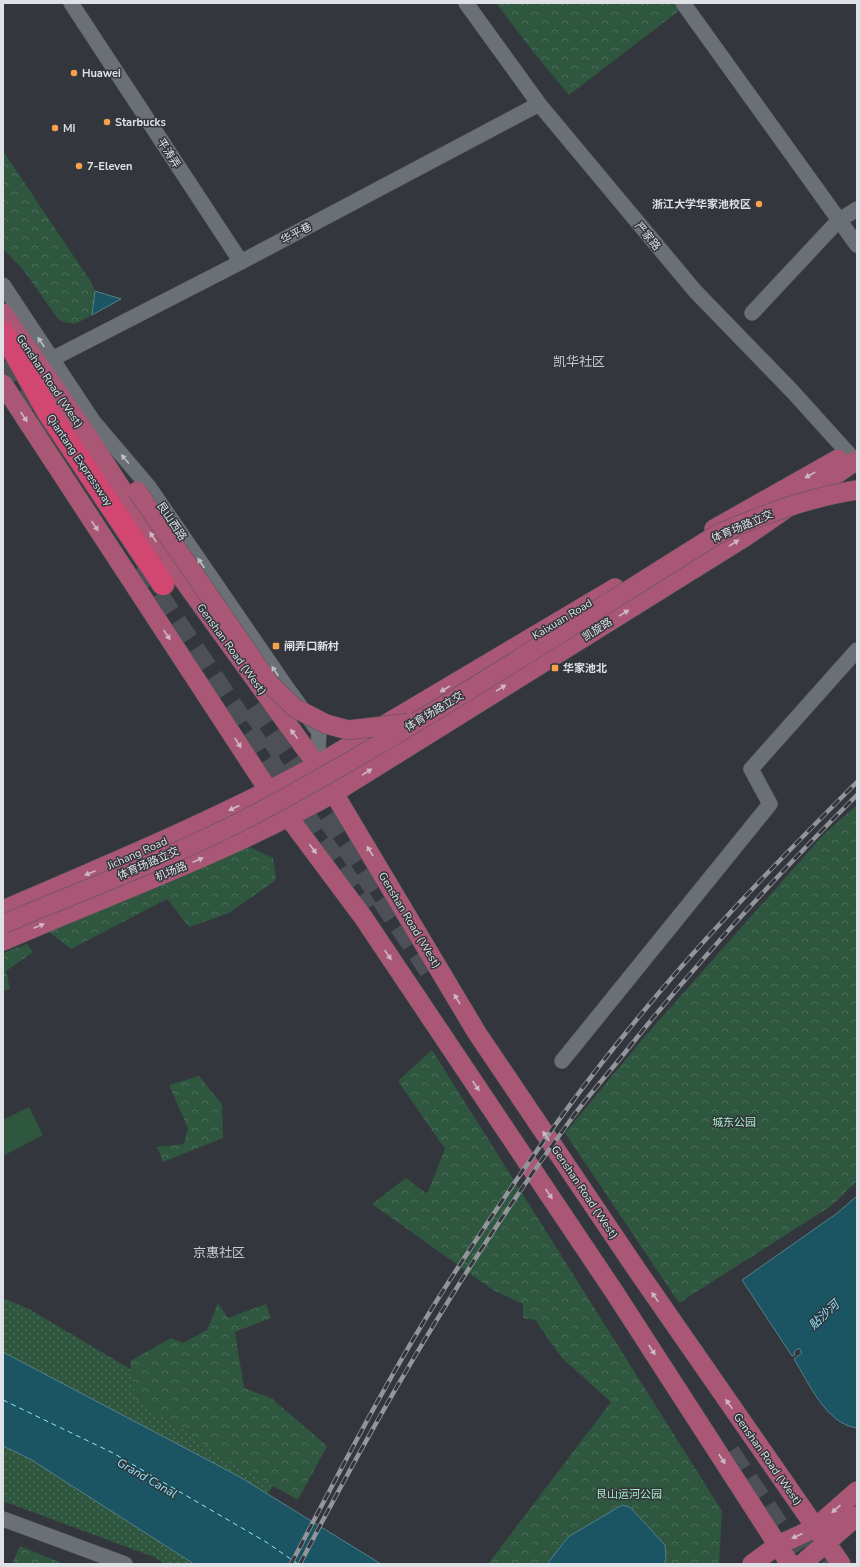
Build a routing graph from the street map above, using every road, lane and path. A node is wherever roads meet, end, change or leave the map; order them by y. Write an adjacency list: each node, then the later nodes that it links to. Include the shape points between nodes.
1 (71, 3): 8 (street, 平涛弄)
2 (466, 3): 4 (street, 严家路)
3 (683, 3): 6 (street)
4 (539, 104): 8 (street, 华平巷); 16 (street, 严家路, via 694,291)
5 (857, 209): 6 (street)
6 (838, 221): 7 (street); 11 (street)
7 (857, 245)
8 (241, 262): 13 (street, 华平巷)
9 (3, 285): 13 (street, 艮山西路, one-way to 9)
10 (3, 313): 15 (main road, Genshan Road (West))
11 (752, 313)
12 (3, 332): 18 (highway, Qiantang Expressway, via 48,412)
13 (52, 359): 21 (street, 艮山西路, one-way to 13, via 319,732 149,486 93,421)
14 (5, 392): 22 (main road, one-way to 22)
15 (88, 435): 20 (main road, bridge, via 137,491 270,684 295,708 326,724 348,730); 21 (main road, Genshan Road (West), one-way to 15, via 153,538)
16 (854, 454): 21 (main road, Kaixuan Road, one-way to 21, via 751,507); 23 (main road, 凯旋路, one-way to 16, via 744,537)
17 (857, 490): 20 (main road, 体育场路立交, bridge, via 783,509 716,535)
18 (163, 584)
19 (857, 650): 28 (street, via 751,769 770,804)
20 (416, 722): 26 (main road, 体育场路立交, bridge, via 264,809 146,864)
21 (317, 765): 22 (main road, Kaixuan Road); 23 (main road, Genshan Road (West))
22 (269, 791): 24 (main road); 25 (main road, Jichang Road, one-way to 25, via 178,834)
23 (334, 793): 24 (main road, 机场路); 32 (main road, Genshan Road (West), one-way to 23, via 477,1033)
24 (290, 818): 27 (main road, 机场路, one-way to 24, via 202,858); 34 (main road, one-way to 34, via 367,923 615,1293)
25 (3, 910)
26 (3, 924)
27 (3, 941)
28 (562, 1061)
29 (857, 1491): 32 (main road, one-way to 32)
30 (857, 1516): 33 (main road)
31 (3, 1519): 35 (street)
32 (815, 1528): 33 (main road, Genshan Road (West)); 34 (main road, one-way to 34)
33 (827, 1543): 38 (main road); 39 (main road, Genshan Road (West))
34 (778, 1545): 36 (main road); 37 (main road)
35 (125, 1564)
36 (752, 1564)
37 (790, 1564)
38 (802, 1564)
39 (841, 1564)

